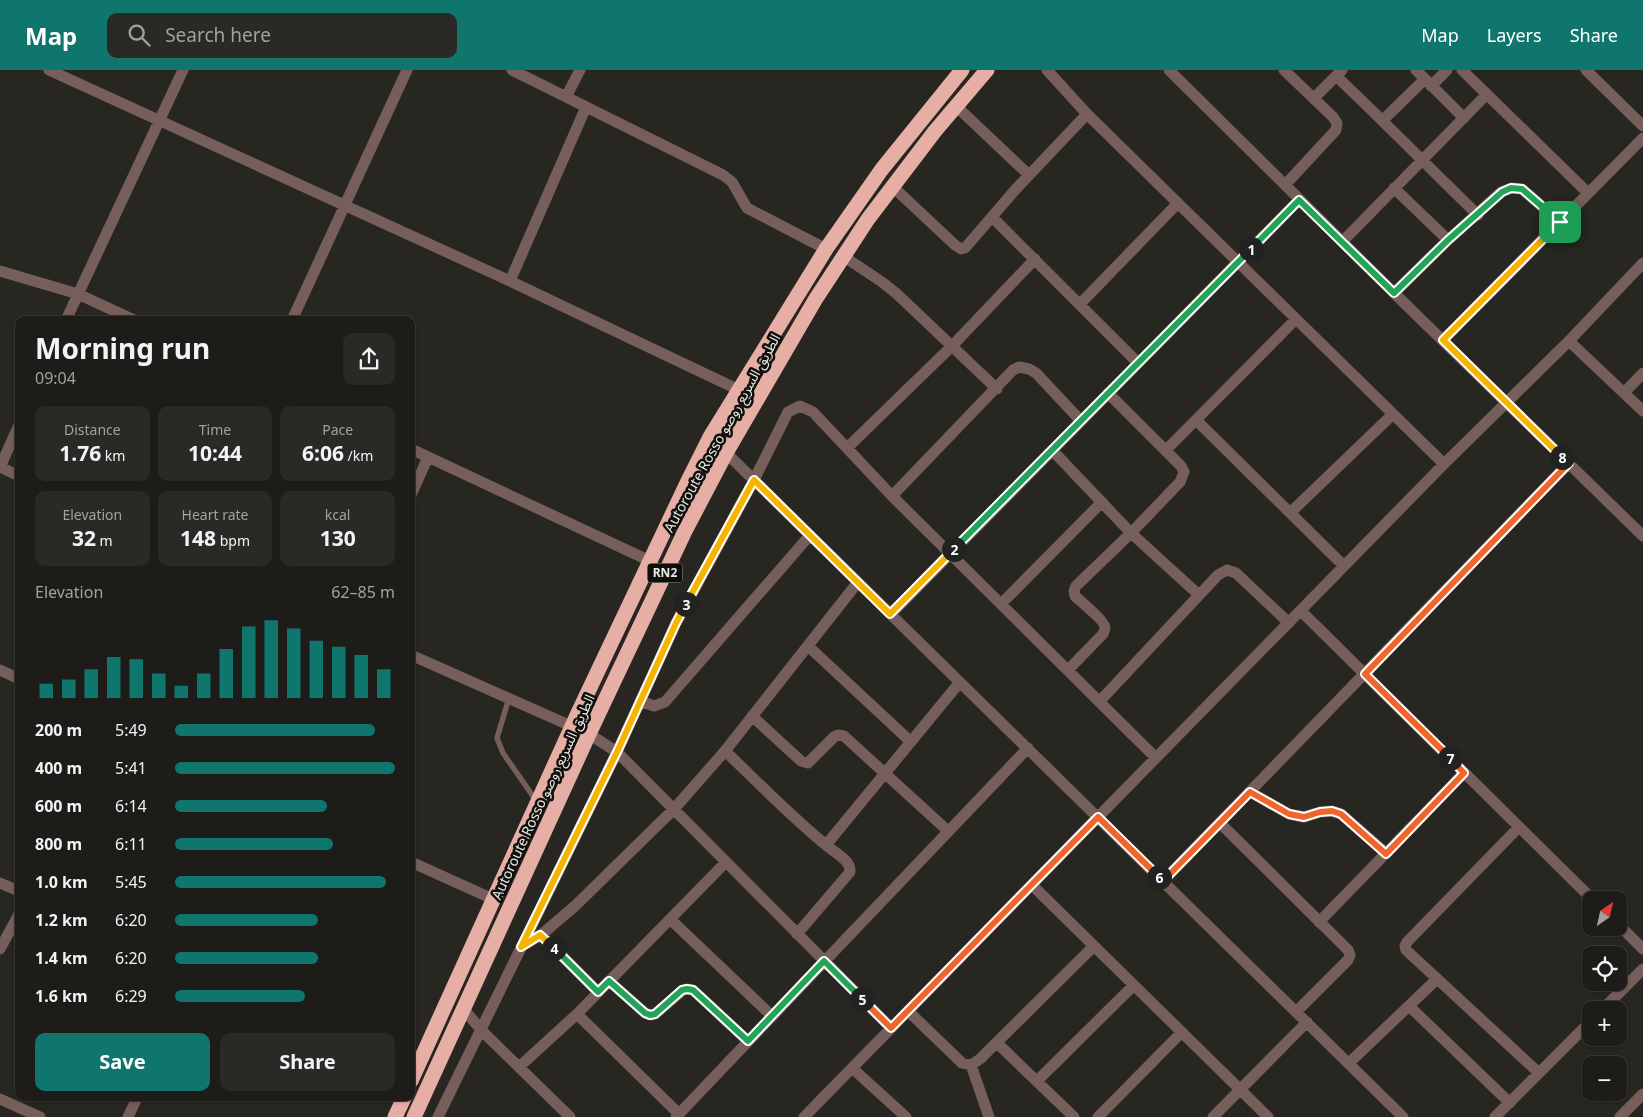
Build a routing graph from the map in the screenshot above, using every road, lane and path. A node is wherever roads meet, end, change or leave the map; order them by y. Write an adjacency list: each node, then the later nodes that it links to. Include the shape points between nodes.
1 (49, 70): 25 (street)
2 (183, 70): 25 (street)
3 (407, 70): 36 (street)
4 (512, 70): 18 (street)
5 (580, 70): 18 (street)
6 (962, 70): 42 (highway, Autoroute Rosso الطريق السريع روصو / RN2, via 882,169)
7 (987, 70): 20 (highway, Autoroute Rosso الطريق السريع روصو / RN2)
8 (1047, 70): 22 (street)
9 (1169, 70): 30 (street)
10 (1284, 70): 19 (street)
11 (1416, 70): 16 (street)
12 (1447, 70): 16 (street)
13 (1462, 70): 17 (street)
14 (1586, 70): 26 (street)
15 (1339, 73): 19 (street); 24 (street)
16 (1428, 82): 23 (street); 24 (street)
17 (1487, 94): 23 (street); 33 (street)
18 (566, 97): 21 (street)
19 (1314, 98): 30 (street, via 1333,117 1336,130)
20 (956, 106): 29 (street); 31 (highway, Autoroute Rosso الطريق السريع روصو / RN2)
21 (586, 107): 42 (street, via 723,174 732,182 747,208); 48 (street)
22 (1087, 114): 29 (street); 35 (street)
23 (1464, 118): 28 (street)
24 (1383, 120): 28 (street)
25 (159, 121): 36 (street); 50 (street)
26 (1643, 126)
27 (1643, 138): 33 (street)
28 (1422, 161): 32 (street); 37 (street)
29 (1029, 175): 38 (street)
30 (1285, 185): 34 (street)
31 (892, 186): 38 (street, via 961,249 970,244); 43 (highway, Autoroute Rosso الطريق السريع روصو / RN2)
32 (1394, 188): 40 (street); 41 (street)
33 (1588, 193): 39 (street)
34 (1299, 200): 41 (street); 45 (street)
35 (1178, 203): 45 (street); 51 (street)
36 (346, 205): 48 (street); 54 (street)
37 (1478, 215): 39 (street, via 1502,192 1511,188 1522,189); 40 (street)
38 (992, 217): 44 (street)
39 (1560, 222): 56 (street)
40 (1448, 240): 49 (street)
41 (1342, 242): 49 (street)
42 (826, 249): 62 (highway, Autoroute Rosso الطريق السريع روصو / RN2)
43 (843, 256): 58 (street, via 897,294); 76 (highway, Autoroute Rosso الطريق السريع روصو / RN2)
44 (1035, 259): 51 (street); 58 (street)
45 (1238, 262): 55 (street); 59 (street)
46 (1643, 263): 57 (street)
47 (0, 271): 50 (street)
48 (510, 281): 62 (street)
49 (1394, 293): 56 (street)
50 (78, 294): 52 (street); 53 (street)
51 (1080, 304): 59 (street)
52 (68, 316)
53 (125, 316)
54 (294, 316)
55 (1296, 319): 67 (street); 68 (street)
56 (1443, 340): 65 (street)
57 (1569, 341): 64 (street); 65 (street)
58 (952, 346): 61 (street); 72 (street)
59 (1138, 363): 63 (street)
60 (1643, 373): 64 (street)
61 (997, 389): 69 (street, via 1013,370 1019,367 1029,369); 84 (street)
62 (739, 390): 71 (highway, Autoroute Rosso الطريق السريع روصو / RN2)
63 (1108, 393): 69 (street); 74 (street)
64 (1624, 393): 66 (street)
65 (1506, 403): 78 (street); 79 (street)
66 (1643, 412)
67 (1393, 414): 79 (street); 86 (street)
68 (1196, 420): 74 (street); 86 (street)
69 (1081, 421): 73 (street)
70 (15, 434): 80 (street)
71 (710, 437): 76 (street); 91 (highway, Autoroute Rosso الطريق السريع روصو / RN2)
72 (847, 448): 82 (street, via 813,412 800,406 794,408 788,412); 84 (street)
73 (1052, 450): 85 (street); 90 (street)
74 (1166, 450): 87 (street, via 1181,466 1184,476)
75 (415, 452): 77 (street)
76 (726, 453): 82 (street); 111 (highway, Autoroute Rosso الطريق السريع روصو / RN2, via 685,531)
77 (428, 457): 83 (street); 91 (street)
78 (1569, 463): 89 (street); 103 (street)
79 (1444, 464): 92 (street)
80 (0, 467): 81 (street)
81 (15, 474)
82 (754, 480): 88 (street); 107 (street, via 676,623)
83 (415, 486)
84 (892, 496): 90 (street)
85 (1102, 502): 87 (street); 95 (street)
86 (1290, 513): 92 (street)
87 (1131, 533): 94 (street); 102 (street, via 1076,586 1075,596 1106,629)
88 (810, 535): 93 (street); 107 (street, via 665,702 654,706)
89 (1643, 536)
90 (950, 554): 95 (street); 97 (street)
91 (650, 561): 110 (highway, Autoroute Rosso الطريق السريع روصو / RN2)
92 (1344, 566): 96 (street)
93 (858, 582): 97 (street); 99 (street)
94 (1198, 595): 98 (street, via 1227,570 1236,573); 108 (street)
95 (1001, 604): 102 (street)
96 (1301, 611): 98 (street); 103 (street)
97 (890, 614): 105 (street)
98 (1289, 623): 116 (street)
99 (808, 646): 109 (street); 112 (street)
100 (415, 657): 106 (street)
101 (0, 670): 104 (street)
102 (1068, 670): 108 (street)
103 (1365, 674): 118 (street); 119 (street)
104 (15, 677)
105 (960, 682): 112 (street); 113 (street)
106 (509, 698): 110 (street); 120 (lane, via 497,738 503,753)
107 (640, 701): 115 (street)
108 (1099, 702): 116 (street)
109 (752, 716): 114 (street); 117 (street, via 802,761 808,763 838,735 844,736)
110 (572, 727): 111 (street); 120 (highway, Autoroute Rosso الطريق السريع روصو / RN2)
111 (589, 734): 115 (street); 154 (highway, Autoroute Rosso الطريق السريع روصو / RN2)
112 (910, 742): 117 (street)
113 (1028, 748): 122 (street); 125 (street)
114 (725, 751): 121 (street); 126 (street)
115 (617, 752): 121 (street); 143 (street)
116 (1156, 758): 122 (street)
117 (885, 773): 125 (street); 126 (street)
118 (1464, 773): 124 (street); 127 (street)
119 (1250, 792): 123 (street); 127 (street, via 1289,814 1304,817 1332,811 1341,814)
120 (538, 803): 135 (highway, Autoroute Rosso الطريق السريع روصو / RN2)
121 (674, 809): 128 (street); 140 (street, via 575,906)
122 (1098, 817): 130 (street); 132 (street)
123 (1220, 823): 130 (street); 138 (street)
124 (1519, 826): 134 (street); 148 (street, via 1408,942 1406,950)
125 (948, 831): 146 (street)
126 (826, 845): 139 (street, via 848,863 850,872)
127 (1386, 854): 138 (street)
128 (726, 862): 136 (street); 139 (street)
129 (415, 864): 135 (street)
130 (1163, 881): 156 (street)
131 (0, 883): 133 (street)
132 (1032, 885): 142 (street); 155 (street)
133 (15, 889)
134 (1584, 891)
135 (495, 900): 170 (highway, Autoroute Rosso الطريق السريع روصو / RN2)
136 (670, 919): 149 (street); 158 (street)
137 (15, 921): 144 (street)
138 (1319, 922): 156 (street, via 1350,955)
139 (797, 934): 146 (street)
140 (540, 935): 143 (street); 151 (street)
141 (1628, 935): 145 (street)
142 (1094, 946): 150 (street); 165 (street)
143 (521, 947): 161 (street)
144 (0, 949)
145 (1643, 950)
146 (824, 961): 158 (street); 160 (street)
147 (1643, 969): 152 (street)
148 (1437, 980): 153 (street); 171 (street)
149 (609, 981): 151 (street); 164 (street, via 650,1015 682,990 693,990)
150 (1134, 985): 163 (street); 172 (street)
151 (598, 992): 157 (street)
152 (1611, 1001)
153 (1409, 1006): 166 (street); 178 (street)
154 (464, 1008): 161 (street); 183 (highway, Autoroute Rosso الطريق السريع روصو / RN2)
155 (908, 1011): 160 (street); 167 (street, via 962,1062)
156 (1296, 1012): 159 (street)
157 (577, 1014): 168 (street); 179 (street)
158 (772, 1016): 164 (street)
159 (1307, 1022): 166 (street); 173 (street)
160 (891, 1028): 169 (street)
161 (481, 1030): 168 (street); 184 (street)
162 (1582, 1030): 171 (street)
163 (1182, 1032): 173 (street); 190 (street)
164 (748, 1041): 179 (street)
165 (997, 1043): 167 (street); 172 (street)
166 (1349, 1063): 193 (street)
167 (971, 1065): 188 (street)
168 (519, 1067): 185 (street)
169 (852, 1068): 186 (street); 187 (street)
170 (415, 1070)
171 (1539, 1073): 178 (street)
172 (1037, 1081): 189 (street)
173 (1240, 1090): 191 (street); 192 (street)
174 (1643, 1094): 195 (street)
175 (0, 1099): 180 (street)
176 (136, 1101): 181 (street)
177 (403, 1101): 182 (highway)
178 (1510, 1103): 194 (street)
179 (677, 1116)
180 (40, 1117)
181 (128, 1117)
182 (395, 1117)
183 (414, 1117)
184 (438, 1117)
185 (570, 1117)
186 (804, 1117)
187 (906, 1117)
188 (989, 1117)
189 (1074, 1117)
190 (1098, 1117)
191 (1213, 1117)
192 (1268, 1117)
193 (1403, 1117)
194 (1495, 1117)
195 (1620, 1117)

